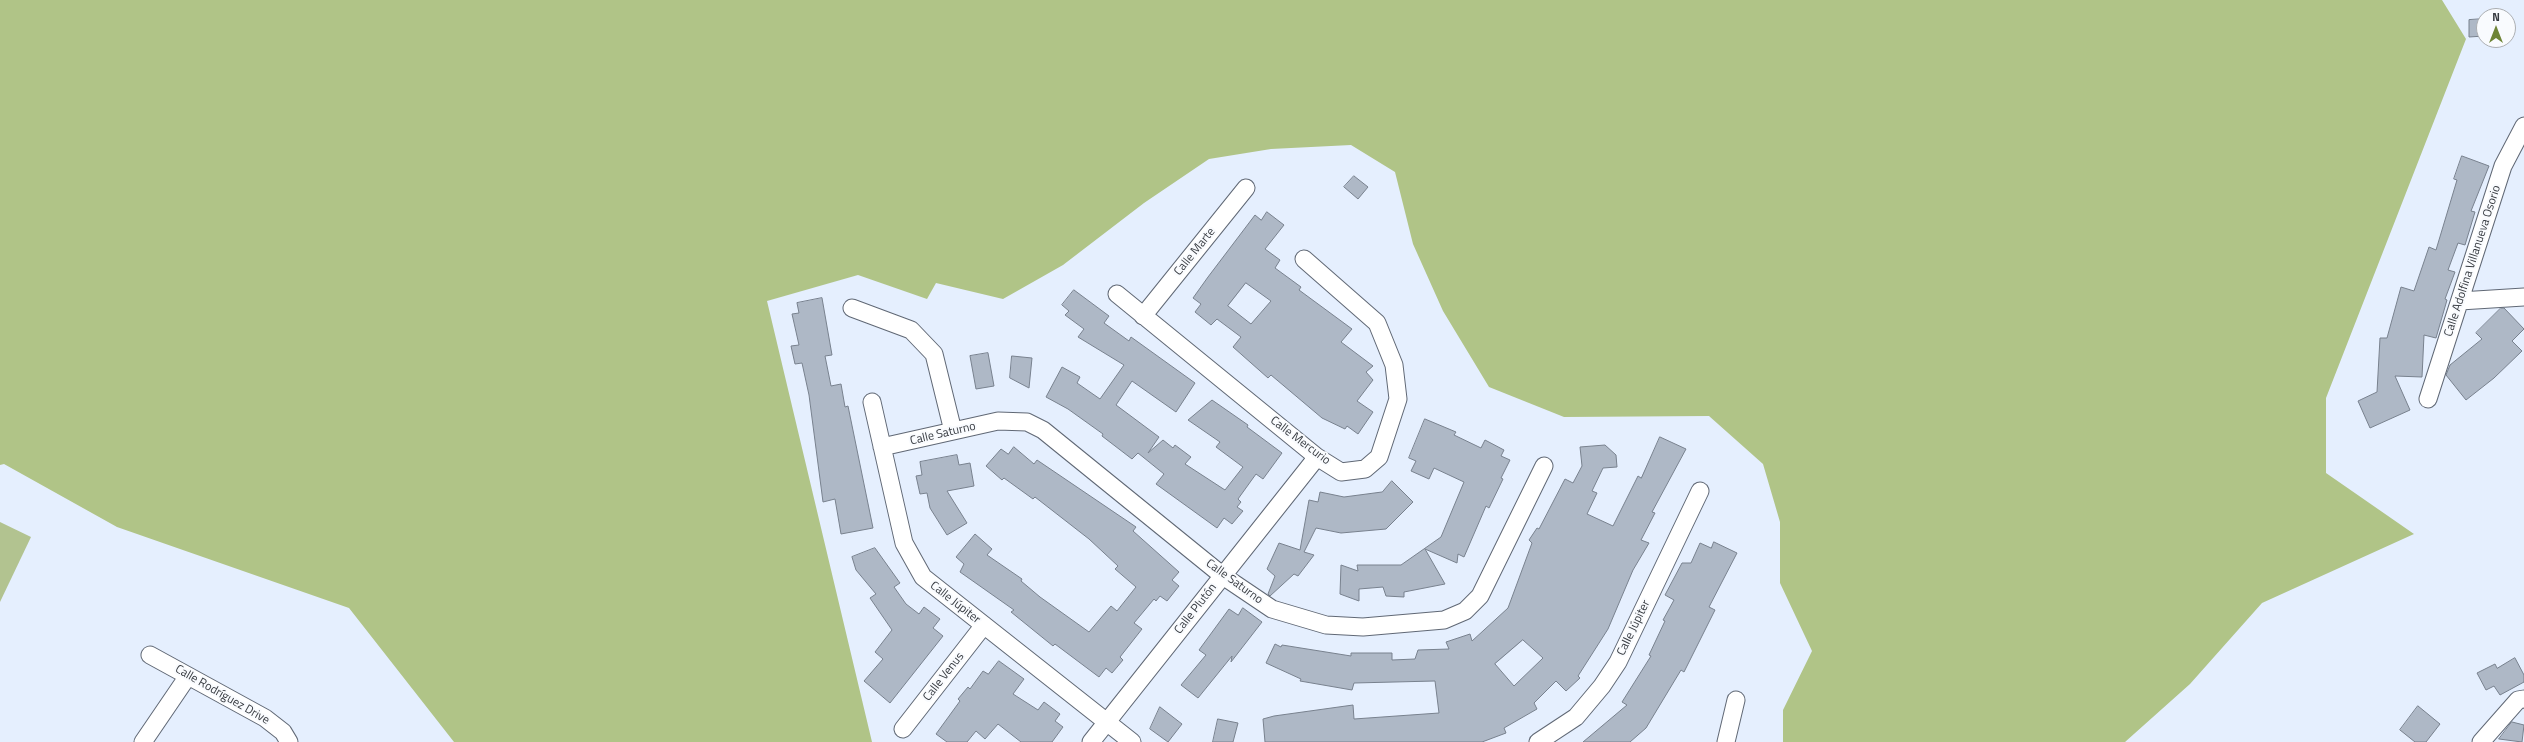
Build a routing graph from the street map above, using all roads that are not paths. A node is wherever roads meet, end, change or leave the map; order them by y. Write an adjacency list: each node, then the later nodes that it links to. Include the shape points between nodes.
1 (2524, 126): 6 (street, Calle Adolfina Villanueva Osorio, via 2504,166)
2 (1246, 188): 8 (street, Calle Marte)
3 (1304, 259): 13 (street, Calle Mercurio, via 1377,323 1394,365 1398,399 1379,457 1365,469 1341,472)
4 (1117, 294): 8 (street, Calle Mercurio)
5 (2524, 297): 6 (street)
6 (2460, 301): 9 (street, Calle Adolfina Villanueva Osorio)
7 (852, 308): 11 (street, via 911,330 934,354)
8 (1143, 316): 13 (street, Calle Mercurio)
9 (2428, 399)
10 (872, 402): 12 (street, Calle Júpiter)
11 (953, 431): 12 (street, Calle Saturno); 16 (street, Calle Saturno, via 998,421 1027,422 1043,430)
12 (882, 448): 17 (street, Calle Júpiter, via 904,544 923,577)
13 (1317, 457): 16 (street, Calle Plutón)
14 (1544, 466): 16 (street, Calle Saturno, via 1480,596 1465,611 1444,620 1363,627 1326,626 1272,609)
15 (1700, 492): 28 (street, Calle Júpiter, via 1618,662 1576,717)
16 (1223, 576): 22 (street, Calle Plutón)
17 (984, 626): 22 (street, Calle Júpiter); 23 (street, Calle Venus)
18 (150, 655): 19 (street, Calle Rodríguez Drive)
19 (188, 676): 24 (street); 25 (street, Calle Rodríguez Drive, via 265,718 283,732)
20 (2524, 699): 30 (street, via 2518,700)
21 (1736, 700): 29 (street)
22 (1107, 722): 26 (street, Calle Plutón); 27 (street, Calle Júpiter)
23 (903, 729)
24 (143, 742)
25 (289, 742)
26 (1091, 742)
27 (1132, 742)
28 (1538, 742)
29 (1726, 742)
30 (2481, 742)

